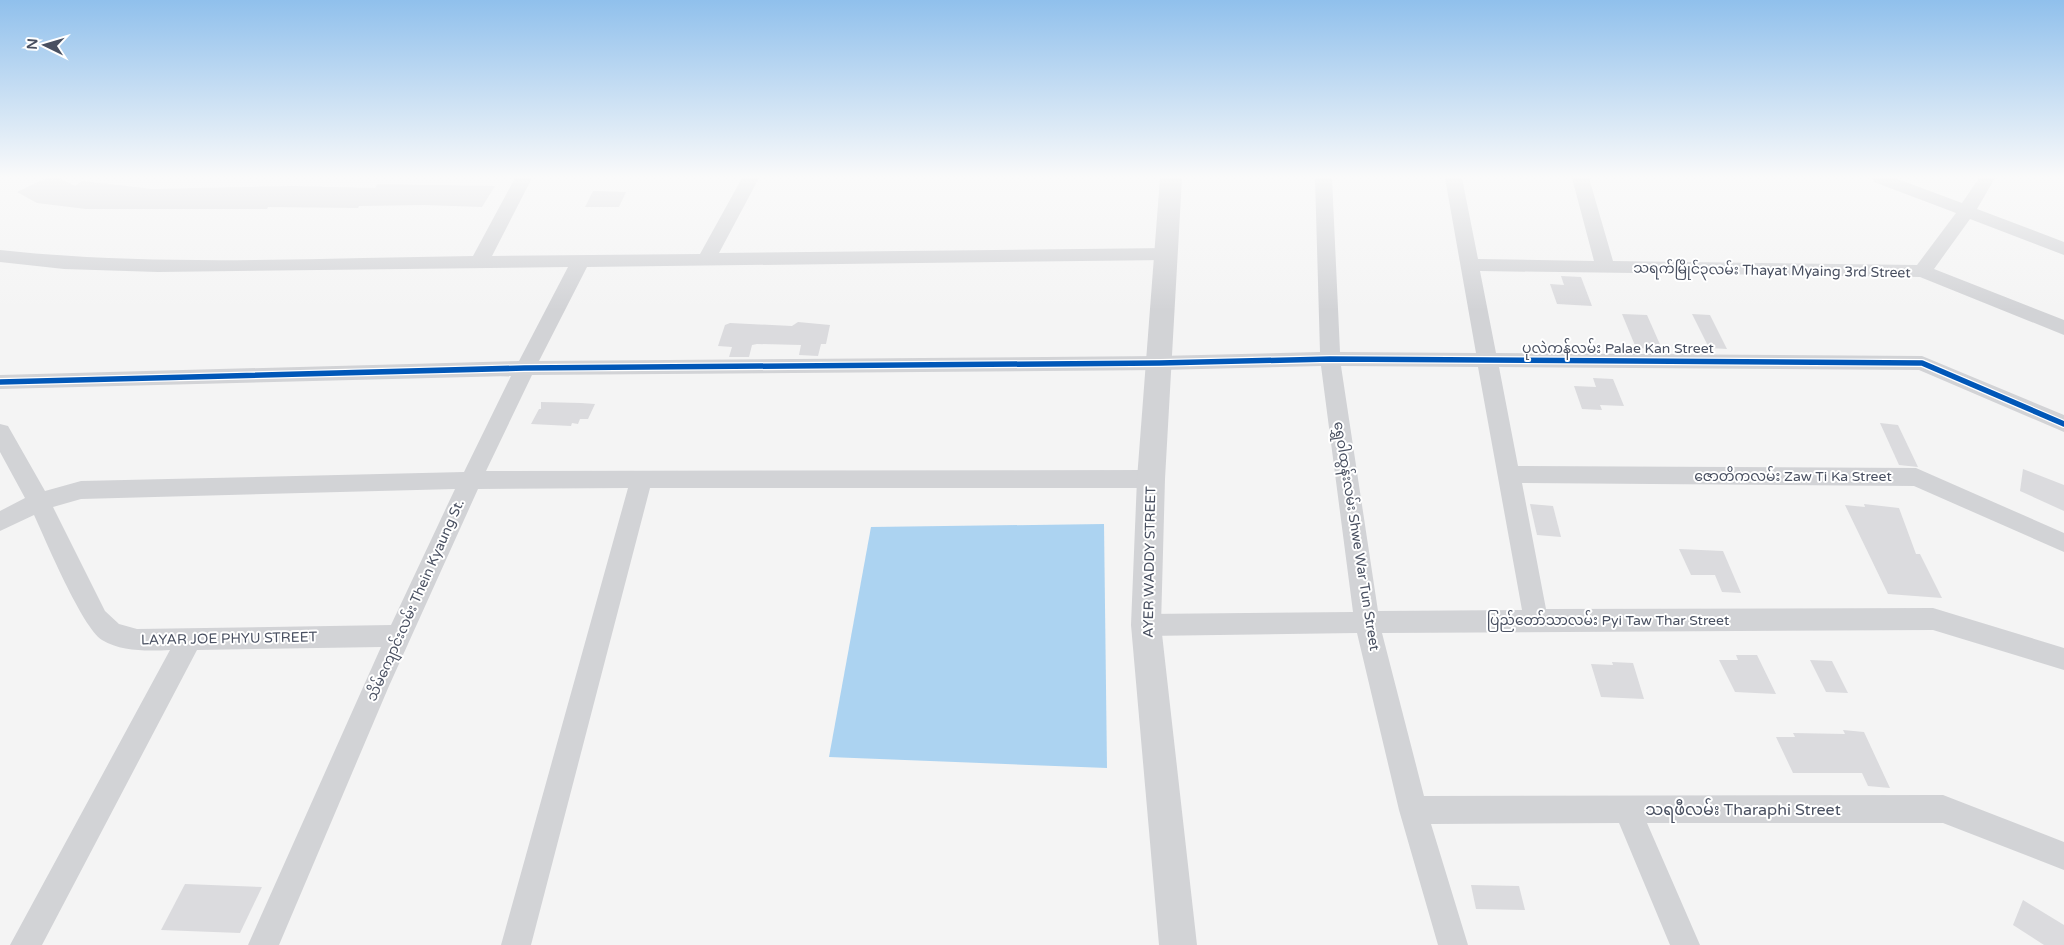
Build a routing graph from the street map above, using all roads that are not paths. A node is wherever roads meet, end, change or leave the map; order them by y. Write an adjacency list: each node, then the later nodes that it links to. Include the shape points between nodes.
1 (500, 222): 14 (street)
2 (726, 222): 12 (street)
3 (1169, 222): 10 (street, AYER WADDY STREET)
4 (1324, 222): 19 (street, ရွှေဝါထွန်းလမ်း Shwe War Tun Street)
5 (1462, 222): 15 (street)
6 (1593, 222): 16 (street)
7 (1958, 222): 17 (street)
8 (1993, 222): 9 (street)
9 (2064, 249)
10 (1168, 254): 12 (street); 21 (street, AYER WADDY STREET)
11 (0, 256): 14 (street, via 64,263 158,266)
12 (706, 260): 13 (street)
13 (580, 262): 14 (street); 22 (street, သိမ်ကျောင်းလမ်း Thein Kyaung St.)
14 (479, 263)
15 (1470, 265): 16 (street, သရက်မြိုင်၃လမ်း Thayat Myaing 3rd Street); 20 (street)
16 (1605, 268): 17 (street, သရက်မြိုင်၃လမ်း Thayat Myaing 3rd Street)
17 (1922, 271): 18 (street, သရက်မြိုင်၃လမ်း Thayat Myaing 3rd Street)
18 (2064, 328)
19 (1330, 359): 20 (street, ပုလဲကန်လမ်း Palae Kan Street); 21 (street, ပုလဲကန်လမ်း Palae Kan Street); 34 (street, ရွှေဝါထွန်းလမ်း Shwe War Tun Street)
20 (1487, 360): 24 (street, ပုလဲကန်လမ်း Palae Kan Street, via 1922,363); 26 (street)
21 (1160, 363): 22 (street, ပုလဲကန်လမ်း Palae Kan Street); 27 (street, AYER WADDY STREET)
22 (524, 368): 23 (street, ပုလဲကန်လမ်း Palae Kan Street); 28 (street, သိမ်ကျောင်းလမ်း Thein Kyaung St.)
23 (0, 382)
24 (2064, 424)
25 (0, 432): 30 (street, LAYAR JOE PHYU STREET)
26 (1508, 474): 32 (street, ဇောတိကလမ်း Zaw Ti Ka Street, via 1916,477); 33 (street)
27 (1150, 479): 29 (street); 35 (street, AYER WADDY STREET)
28 (469, 480): 29 (street); 30 (street, via 81,490); 36 (street, သိမ်ကျောင်းလမ်း Thein Kyaung St.)
29 (641, 481): 44 (street)
30 (39, 502): 31 (street); 37 (street, LAYAR JOE PHYU STREET, via 101,623 111,632 137,640)
31 (0, 522)
32 (2064, 544)
33 (1536, 620): 34 (street, ပြည်တော်သာလမ်း Pyi Taw Thar Street); 38 (street, ပြည်တော်သာလမ်း Pyi Taw Thar Street, via 1934,619)
34 (1367, 622): 35 (street, ပြည်တော်သာလမ်း Pyi Taw Thar Street); 40 (street, ရွှေဝါထွန်းလမ်း Shwe War Tun Street)
35 (1146, 625): 45 (street, AYER WADDY STREET)
36 (398, 636): 37 (street, LAYAR JOE PHYU STREET); 43 (street, သိမ်ကျောင်းလမ်း Thein Kyaung St.)
37 (189, 640): 42 (street)
38 (2064, 659)
39 (1627, 809): 40 (street, သရဖီလမ်း Tharaphi Street); 41 (street, သရဖီလမ်း Tharaphi Street, via 1942,809); 47 (street)
40 (1413, 810): 46 (street, ရွှေဝါထွန်းလမ်း Shwe War Tun Street)
41 (2064, 856)
42 (25, 945)
43 (263, 945)
44 (516, 945)
45 (1178, 945)
46 (1453, 945)
47 (1684, 945)

